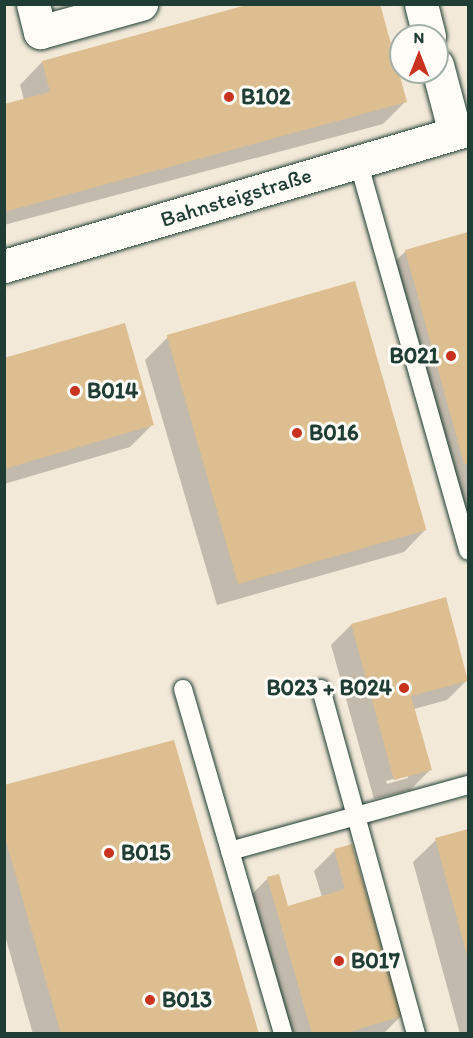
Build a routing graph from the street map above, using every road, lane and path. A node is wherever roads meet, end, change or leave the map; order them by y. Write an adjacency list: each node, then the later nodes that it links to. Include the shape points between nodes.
1 (33, 4): 2 (street, via 40,32)
2 (141, 4)
3 (421, 4): 4 (street)
4 (426, 24)
5 (444, 84): 6 (street)
6 (462, 131): 7 (street, Bahnsteigstraße)
7 (358, 161): 8 (street, Bahnsteigstraße); 9 (lane)
8 (4, 266)
9 (468, 551)
10 (183, 689): 14 (lane)
11 (321, 689): 13 (lane)
12 (468, 785): 13 (lane)
13 (356, 816): 14 (lane); 16 (lane)
14 (230, 851): 15 (lane)
15 (283, 1034)
16 (416, 1034)

